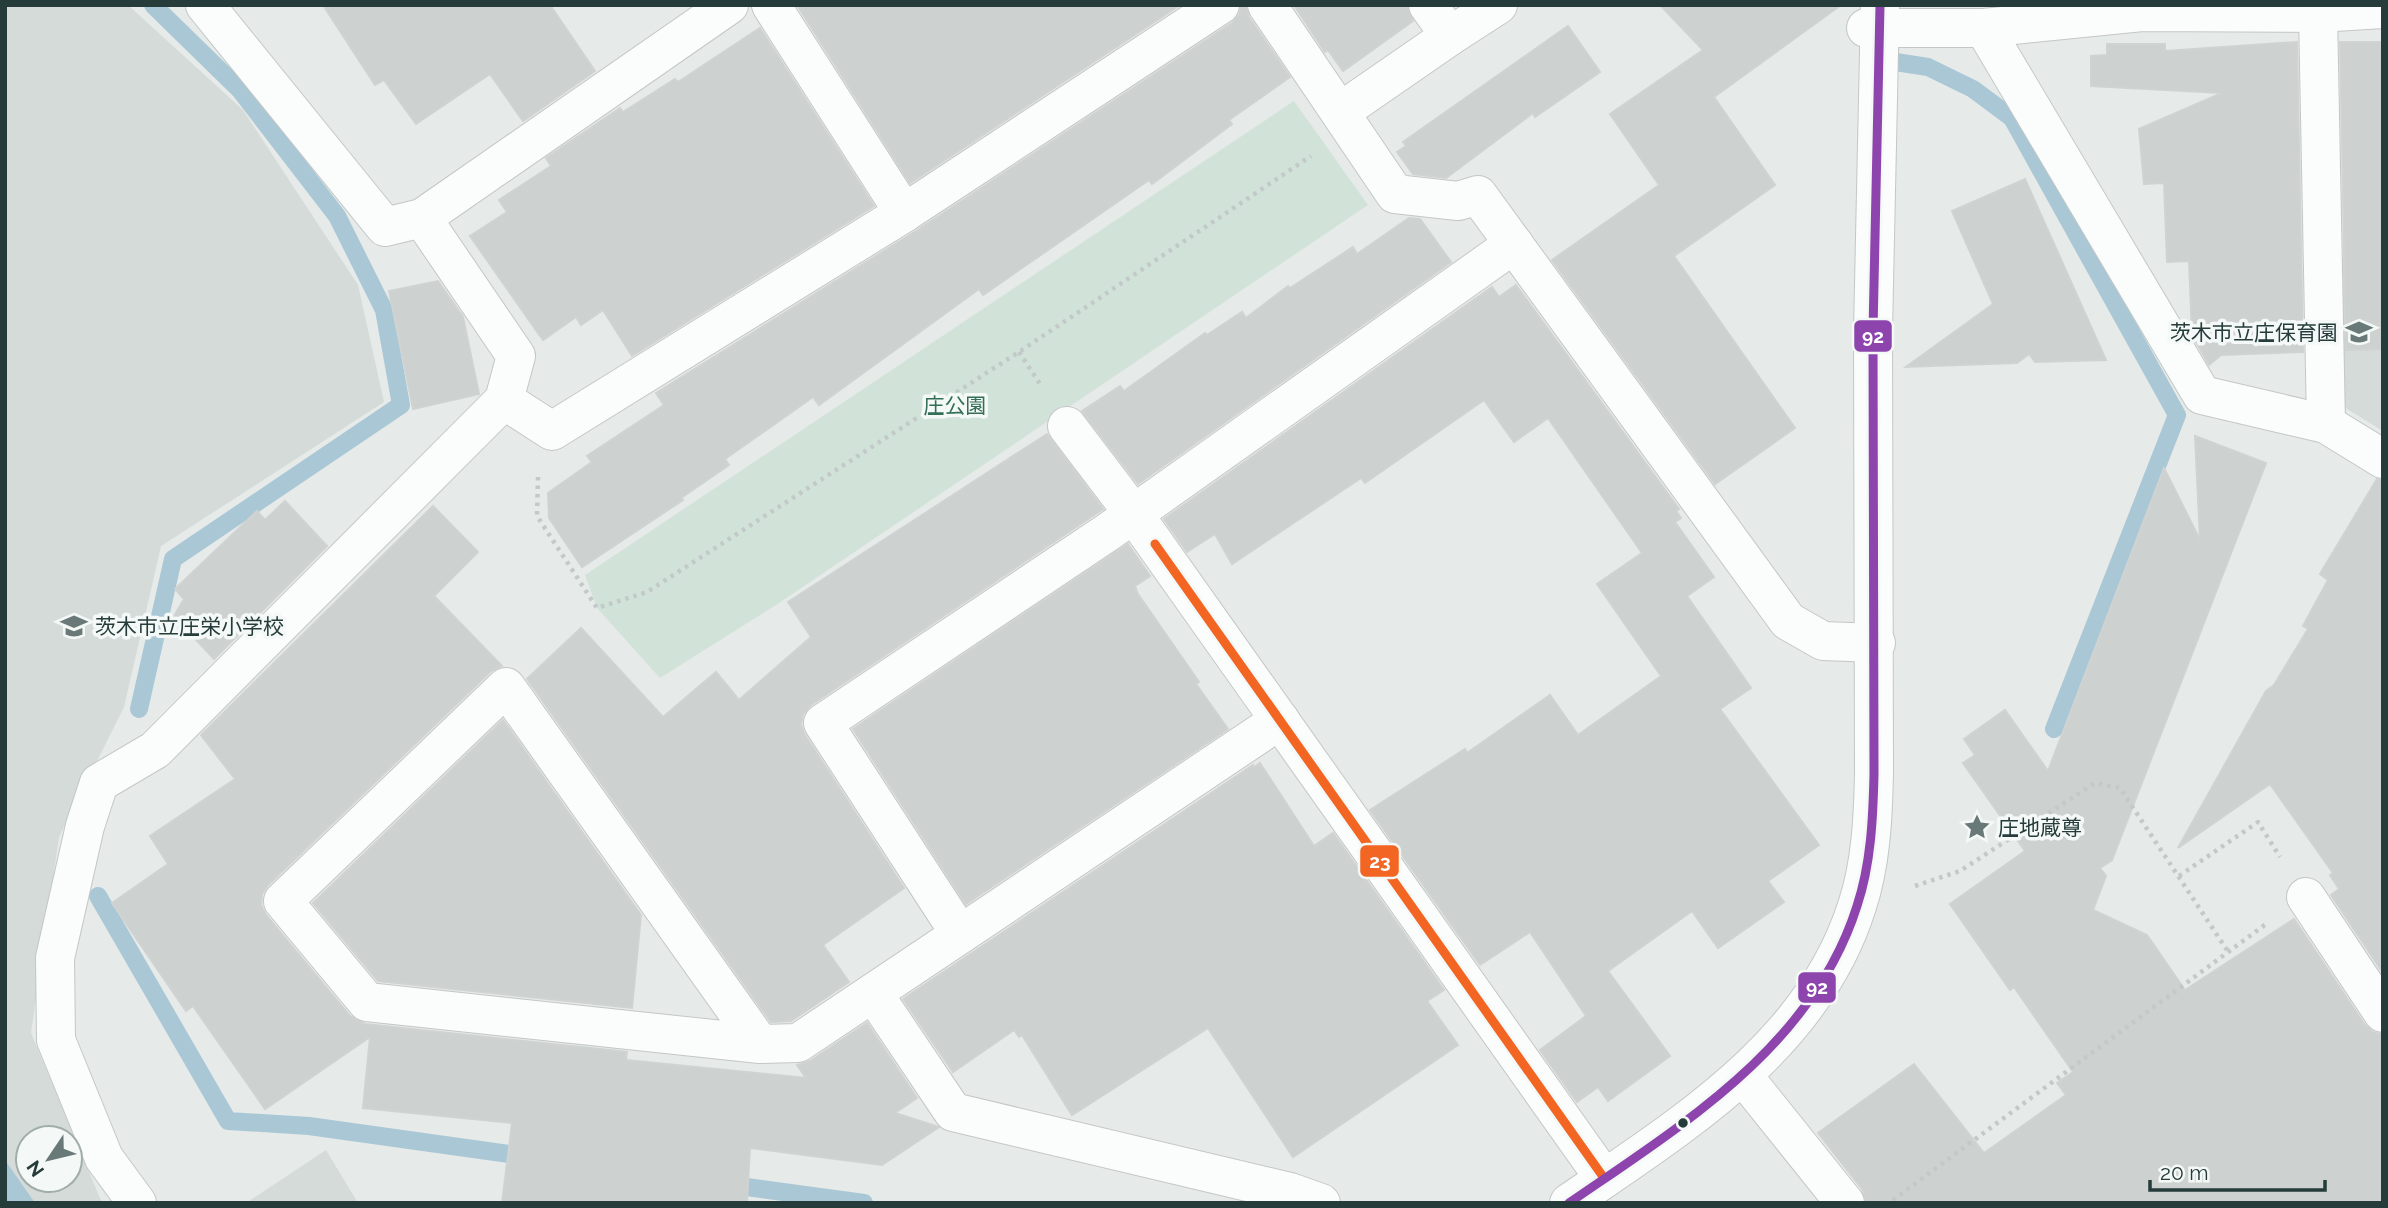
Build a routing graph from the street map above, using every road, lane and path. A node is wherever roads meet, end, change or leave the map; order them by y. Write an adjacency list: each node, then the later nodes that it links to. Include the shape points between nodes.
1 (205, 5): 16 (street, via 385,227)
2 (729, 5): 16 (street)
3 (771, 5): 15 (street)
4 (1220, 5): 15 (street)
5 (1267, 5): 14 (street)
6 (1428, 5): 13 (street)
7 (1498, 5): 13 (street)
8 (2142, 9): 10 (street); 12 (street)
9 (2383, 9): 10 (street)
10 (2318, 13): 20 (street)
11 (1875, 20): 12 (street); 24 (street)
12 (1984, 28): 20 (street, via 2202,395)
13 (1450, 36): 14 (street)
14 (1345, 121): 17 (street, via 1395,194 1458,201 1478,195); 19 (path, via 1019,352 648,593 597,608 537,516)
15 (904, 213): 19 (street, via 552,431)
16 (422, 218): 18 (street, via 516,356)
17 (1514, 244): 23 (street); 24 (street, via 1788,621 1823,641)
18 (504, 400): 19 (street); 36 (street, via 155,750 99,783 55,958 56,1040 104,1158)
19 (540, 424)
20 (2326, 424): 22 (street)
21 (1067, 425): 23 (street)
22 (2383, 459)
23 (1133, 513): 25 (street); 29 (street, via 823,723)
24 (1876, 643): 28 (street, via 1872,833)
25 (1280, 720): 29 (street); 35 (street)
26 (2179, 876): 27 (path, via 2258,822); 28 (path, via 2120,788 2095,783 1960,871); 30 (path)
27 (2306, 897): 30 (path); 32 (street)
28 (1858, 906): 34 (street, via 1838,953 1793,1024)
29 (960, 934): 31 (street)
30 (2227, 950): 40 (path)
31 (873, 993): 33 (street, via 798,1043); 37 (street, via 953,1112)
32 (2383, 1013)
33 (760, 1044): 33 (street, via 368,1002 283,901 506,687)
34 (1744, 1077): 35 (street); 39 (street)
35 (1604, 1178): 38 (street)
36 (137, 1203)
37 (1321, 1203)
38 (1569, 1203)
39 (1845, 1203)
40 (1890, 1203)

